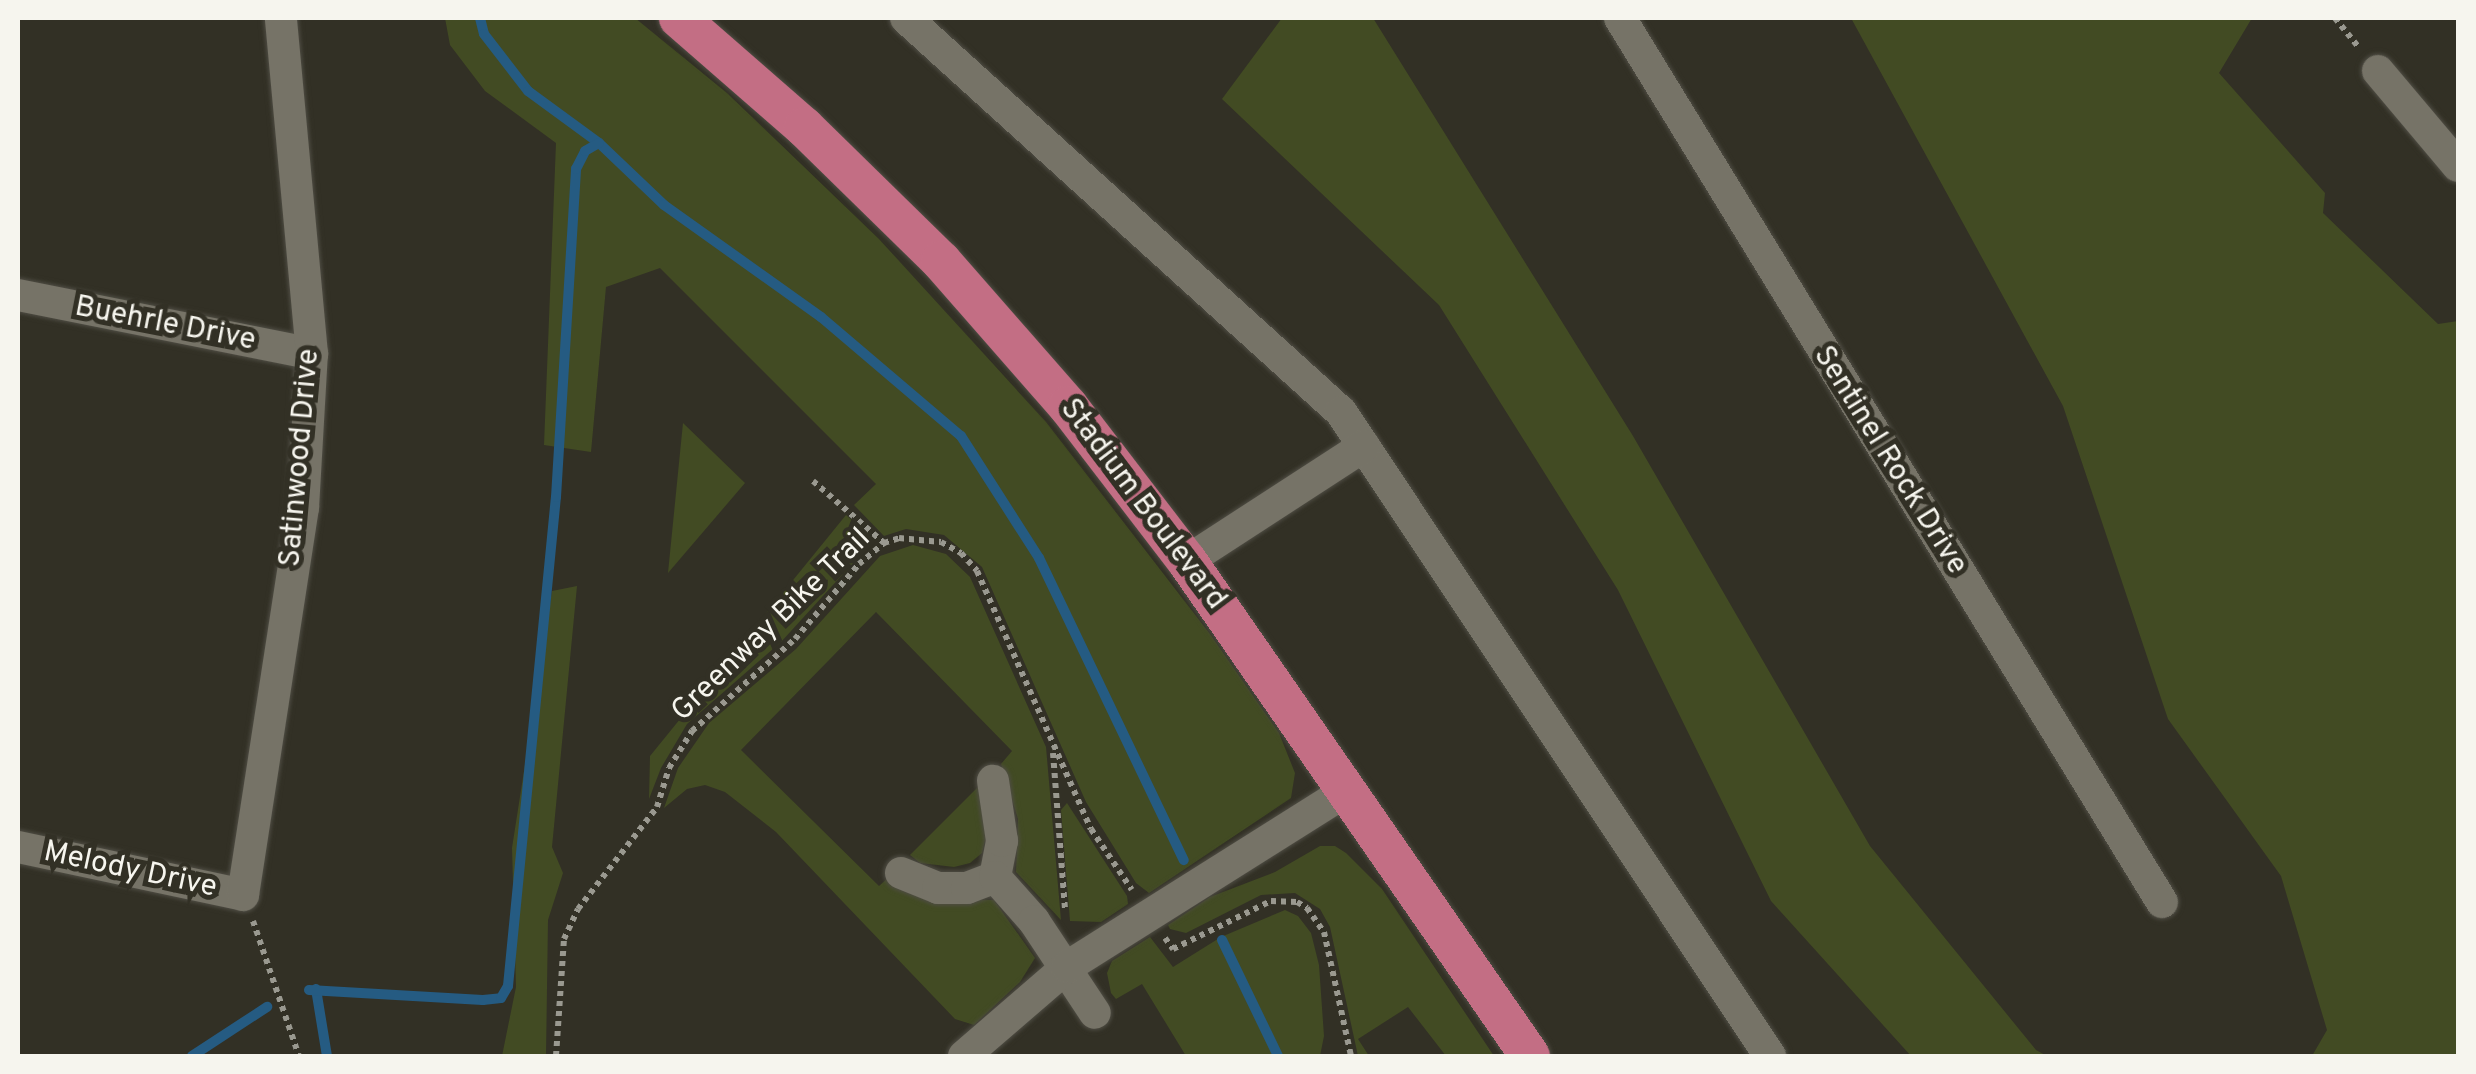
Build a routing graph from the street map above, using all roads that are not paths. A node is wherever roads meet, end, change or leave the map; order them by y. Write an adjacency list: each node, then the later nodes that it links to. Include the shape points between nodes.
1 (281, 18): 8 (street, Satinwood Drive)
2 (679, 18): 10 (main road, Stadium Boulevard, via 804,126 941,261 1068,406)
3 (906, 18): 9 (street, via 1341,412)
4 (1620, 18): 17 (street, Sentinel Rock Drive)
5 (2378, 71): 6 (street)
6 (2458, 166)
7 (18, 295): 8 (street, Buehrle Drive)
8 (312, 354): 16 (street, Satinwood Drive, via 303,508)
9 (1364, 446): 10 (street); 22 (street)
10 (1187, 561): 12 (main road, Stadium Boulevard)
11 (993, 781): 15 (street, via 1002,841)
12 (1348, 790): 18 (street); 21 (main road, Stadium Boulevard)
13 (18, 847): 16 (street, Melody Drive)
14 (900, 874): 15 (street, via 938,888 967,888)
15 (994, 876): 18 (street)
16 (243, 895)
17 (2162, 902)
18 (1067, 967): 19 (street); 20 (street)
19 (1095, 1013)
20 (964, 1056)
21 (1530, 1056)
22 (1770, 1056)

